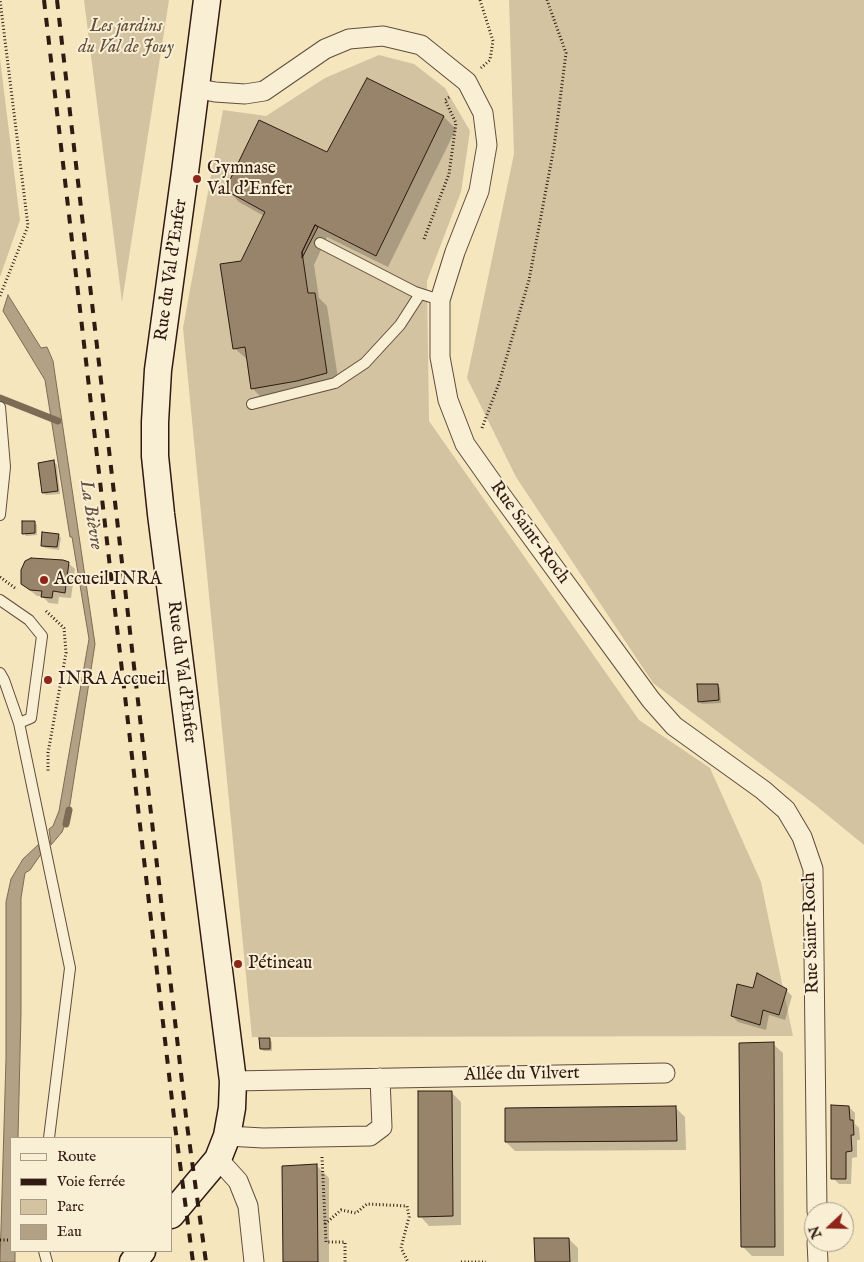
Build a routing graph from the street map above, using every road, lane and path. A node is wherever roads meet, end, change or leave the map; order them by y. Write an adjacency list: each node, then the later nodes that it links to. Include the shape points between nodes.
1 (0, 0): 7 (path, via 28,226)
2 (206, 0): 4 (street, Rue du Val d'Enfer)
3 (547, 0): 11 (path, via 566,52 554,147 528,280 499,383)
4 (195, 88): 8 (street, Rue Saint-Roch, via 245,94 264,90 325,49 349,39 383,36 422,45 466,82 483,113 487,145 479,191); 18 (street, Rue du Val d'Enfer, via 158,370 155,456)
5 (320, 243): 6 (lane)
6 (420, 294): 8 (lane); 9 (lane, via 400,325 365,363 335,383)
7 (0, 296)
8 (440, 300): 11 (street, Rue Saint-Roch, via 440,358 448,400 465,444)
9 (252, 404)
10 (0, 407): 12 (lane, via 5,467)
11 (472, 453): 22 (street, Rue Saint-Roch, via 651,700 674,726 786,810 802,838 812,869)
12 (0, 515)
13 (0, 600): 15 (lane, via 29,620 42,636 31,718)
14 (0, 673): 15 (lane)
15 (19, 723): 20 (lane, via 70,968)
16 (665, 1073): 17 (street, Allée du Vilvert)
17 (380, 1078): 18 (street, Allée du Vilvert); 19 (street, via 382,1127 370,1136)
18 (233, 1081): 21 (street, Rue du Val d'Enfer, via 232,1108)
19 (320, 1136): 21 (street, via 263,1138); 24 (path)
20 (49, 1137)
21 (222, 1147): 23 (street); 27 (street, via 248,1206)
22 (817, 1202)
23 (172, 1213)
24 (325, 1224): 28 (path, via 326,1242 345,1242); 29 (path, via 341,1210 356,1213 367,1204 406,1206 409,1217 401,1248)
25 (141, 1252): 26 (street)
26 (133, 1262)
27 (254, 1262)
28 (346, 1262)
29 (408, 1262)
30 (461, 1262): 31 (path)
31 (486, 1262)

